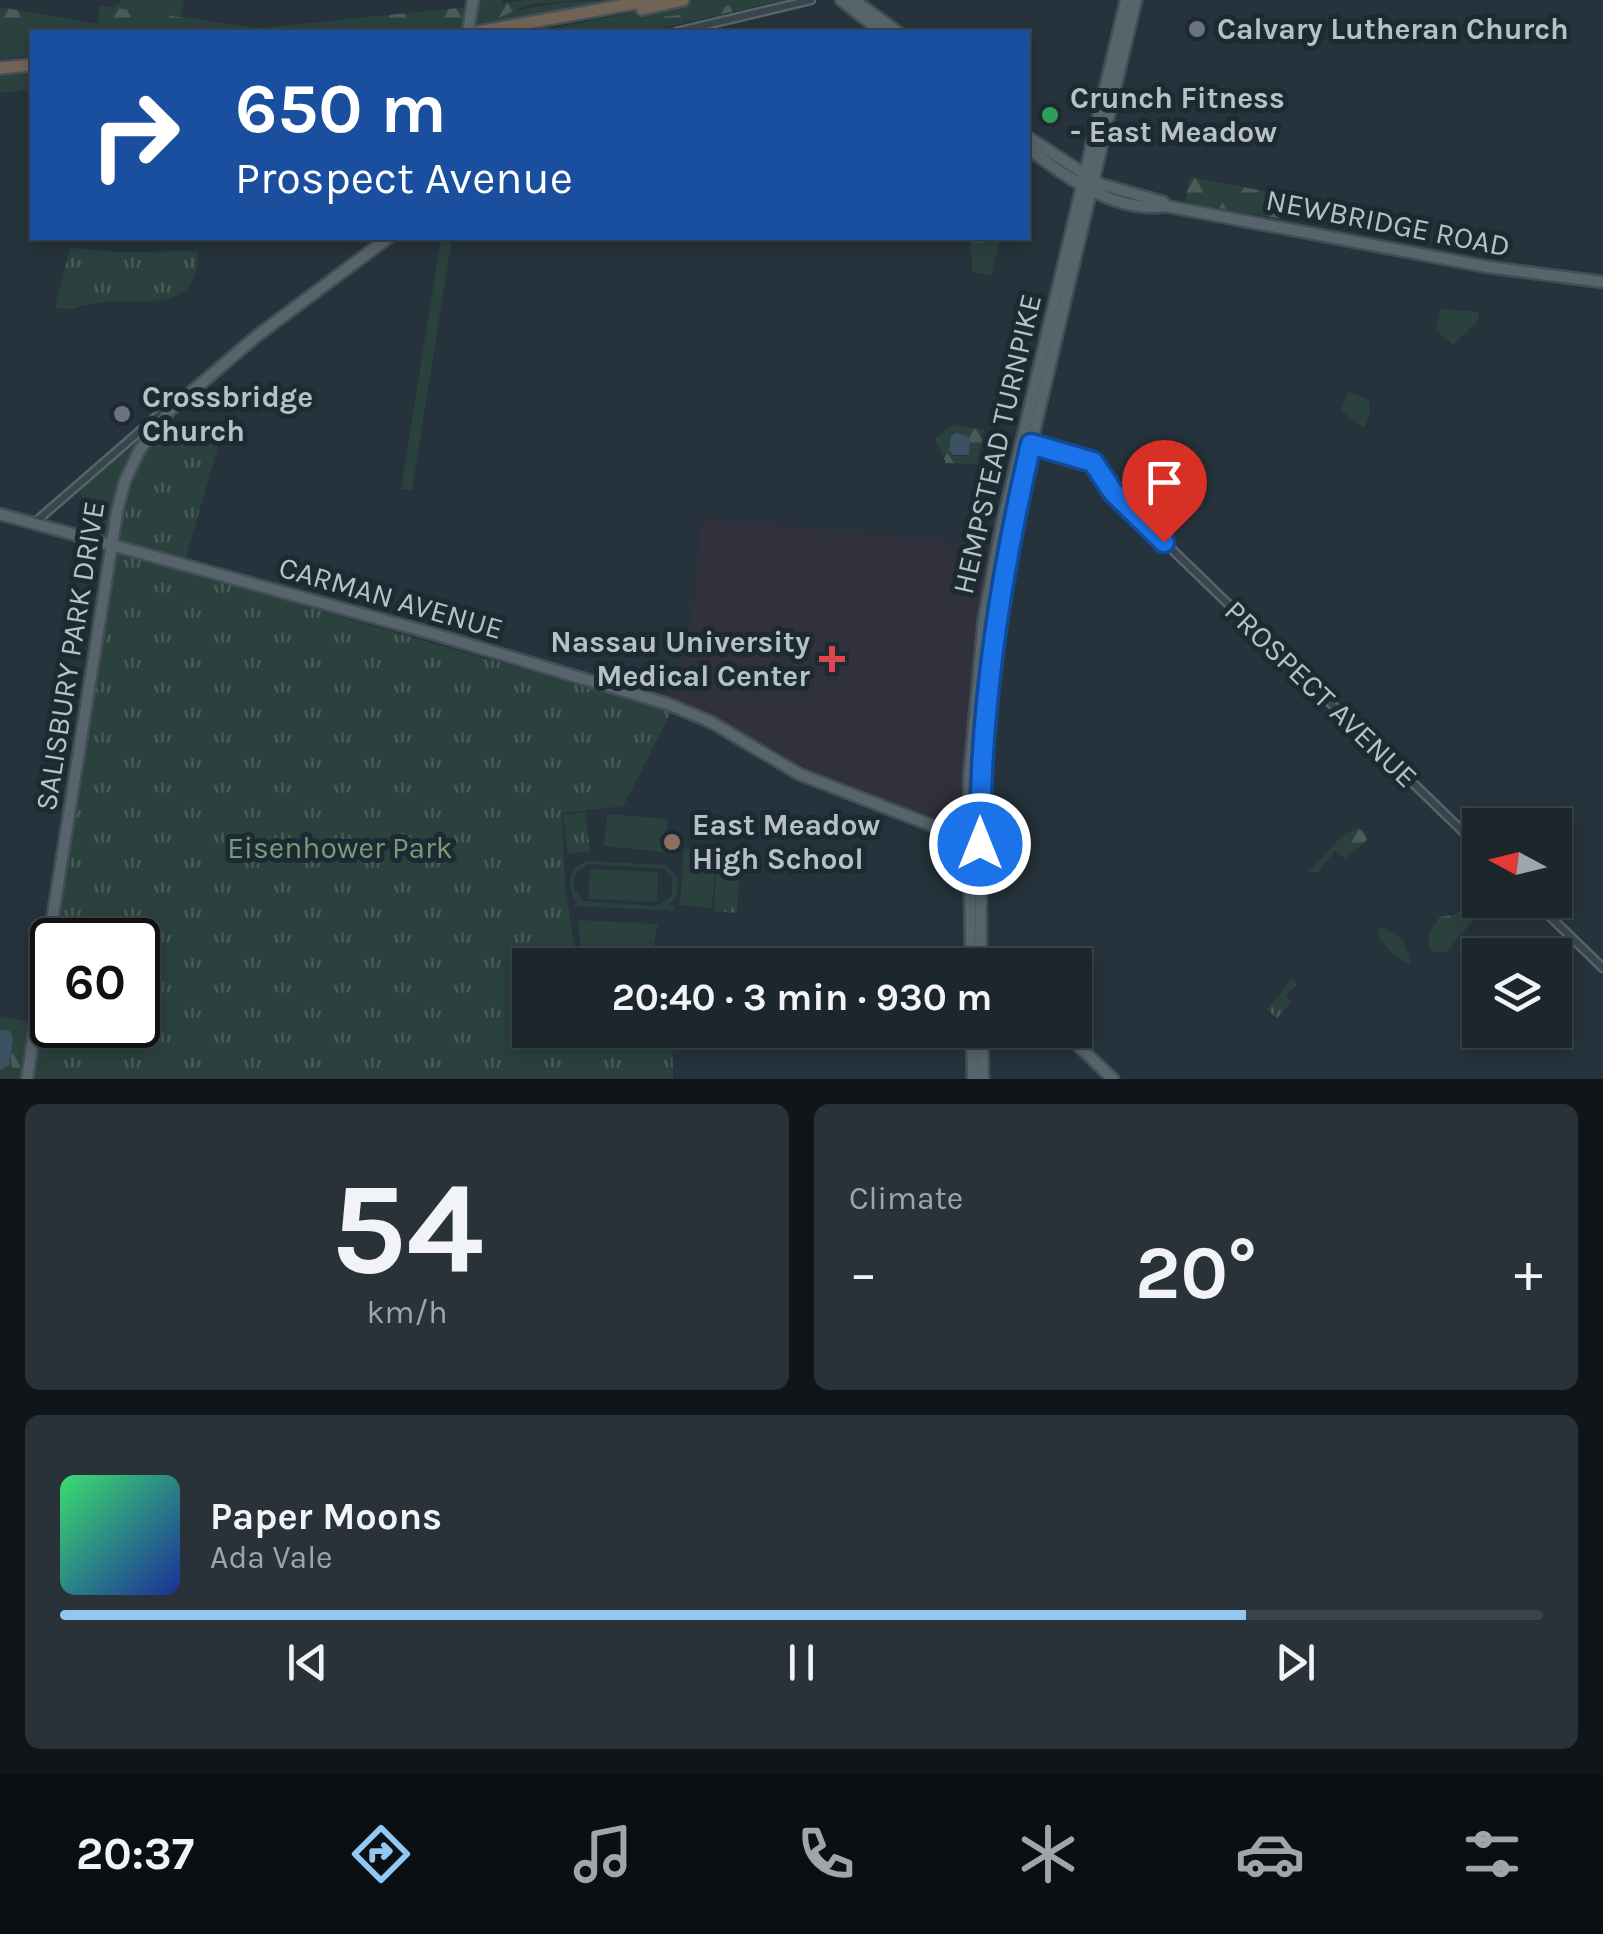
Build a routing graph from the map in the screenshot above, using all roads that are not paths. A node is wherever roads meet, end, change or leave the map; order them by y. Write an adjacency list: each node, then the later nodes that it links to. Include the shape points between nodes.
1 (473, 0): 9 (main road)
2 (652, 0): 9 (highway)
3 (683, 0): 10 (highway)
4 (812, 0): 11 (street)
5 (840, 0): 12 (main road)
6 (854, 0): 13 (main road)
7 (1126, 0): 18 (main road, HEMPSTEAD TURNPIKE)
8 (1135, 0): 18 (main road, HEMPSTEAD TURNPIKE)
9 (472, 29)
10 (530, 30)
11 (684, 30)
12 (879, 30)
13 (895, 30)
14 (30, 62): 15 (highway)
15 (0, 65)
16 (1030, 139): 18 (main road)
17 (1030, 149): 18 (main road)
18 (1087, 182): 20 (main road, NEWBRIDGE ROAD, via 1166,206); 22 (main road, HEMPSTEAD TURNPIKE)
19 (385, 240): 21 (main road, SALISBURY PARK DRIVE, via 258,335)
20 (1603, 282)
21 (140, 438): 24 (street); 25 (main road, SALISBURY PARK DRIVE)
22 (1026, 443): 26 (street, PROSPECT AVENUE, via 1093,462 1121,500); 27 (main road, HEMPSTEAD TURNPIKE, via 984,618 973,722)
23 (0, 514): 24 (main road, CARMAN AVENUE)
24 (33, 524): 25 (main road, CARMAN AVENUE)
25 (112, 545): 27 (main road, CARMAN AVENUE, via 676,707 799,774); 37 (main road, SALISBURY PARK DRIVE)
26 (1462, 831)
27 (974, 842): 29 (main road, HEMPSTEAD TURNPIKE); 32 (main road, HEMPSTEAD TURNPIKE)
28 (1551, 918): 33 (street)
29 (970, 942): 30 (main road, HEMPSTEAD TURNPIKE); 31 (main road)
30 (970, 948)
31 (977, 948)
32 (981, 948)
33 (1603, 968)
34 (972, 1048): 38 (main road)
35 (982, 1048): 39 (main road)
36 (1081, 1048): 40 (main road)
37 (27, 1079)
38 (972, 1079)
39 (983, 1079)
40 (1113, 1079)

